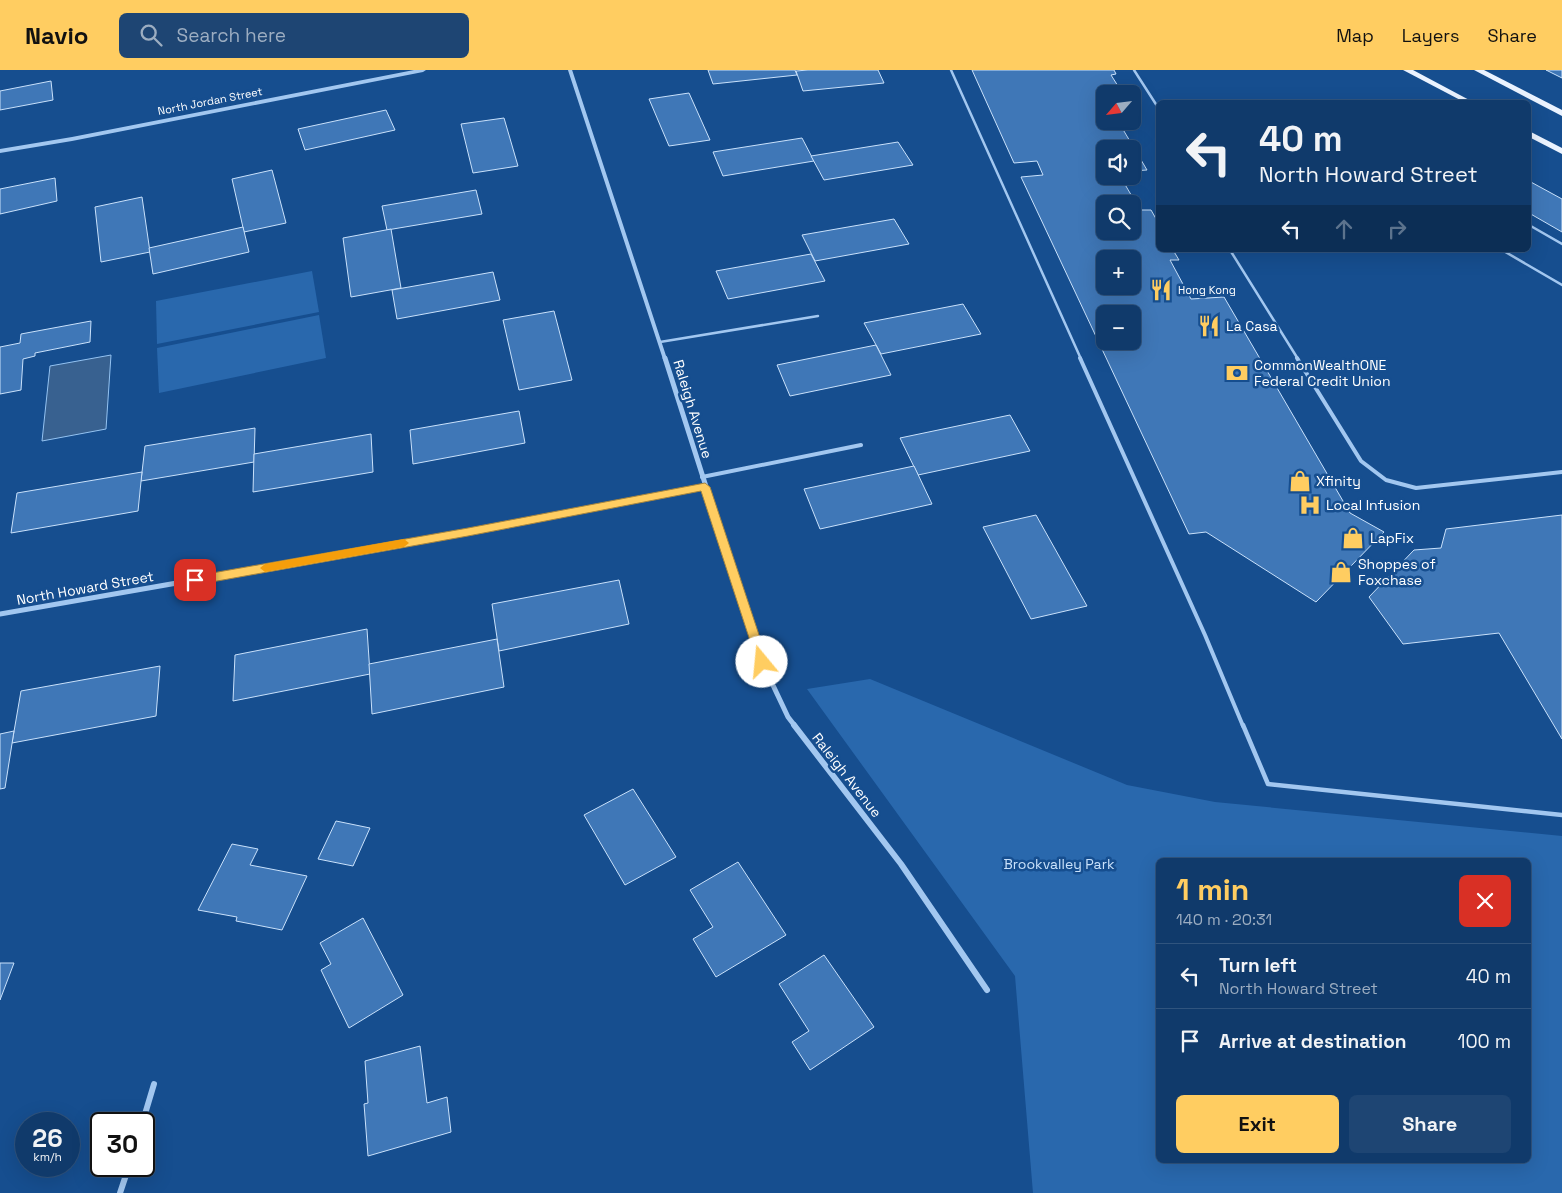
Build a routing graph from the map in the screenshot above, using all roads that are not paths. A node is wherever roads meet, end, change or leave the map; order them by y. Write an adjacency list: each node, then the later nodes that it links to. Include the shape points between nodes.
1 (423, 70): 11 (street, North Jordan Street)
2 (570, 70): 19 (street, Raleigh Avenue)
3 (951, 70): 25 (lane, via 1205,635 1268,784)
4 (1134, 70): 8 (lane)
5 (1407, 70): 7 (main road)
6 (1478, 70): 9 (main road)
7 (1465, 100)
8 (1156, 104)
9 (1562, 113)
10 (1531, 135): 12 (main road)
11 (0, 151)
12 (1562, 151)
13 (1531, 226): 14 (lane)
14 (1562, 244)
15 (1231, 252): 21 (lane, via 1361,462 1381,480 1416,488)
16 (1505, 252): 17 (lane)
17 (1562, 285)
18 (818, 316): 19 (lane)
19 (660, 342): 22 (street, Raleigh Avenue)
20 (861, 445): 22 (lane)
21 (1562, 472)
22 (702, 477): 23 (street, Raleigh Avenue)
23 (705, 487): 24 (street, North Howard Street); 26 (street, Raleigh Avenue, via 762,662 788,717 901,864)
24 (0, 614)
25 (1562, 815)
26 (987, 990)
27 (154, 1084): 28 (street)
28 (146, 1112)
29 (125, 1177): 30 (street)
30 (120, 1193)

